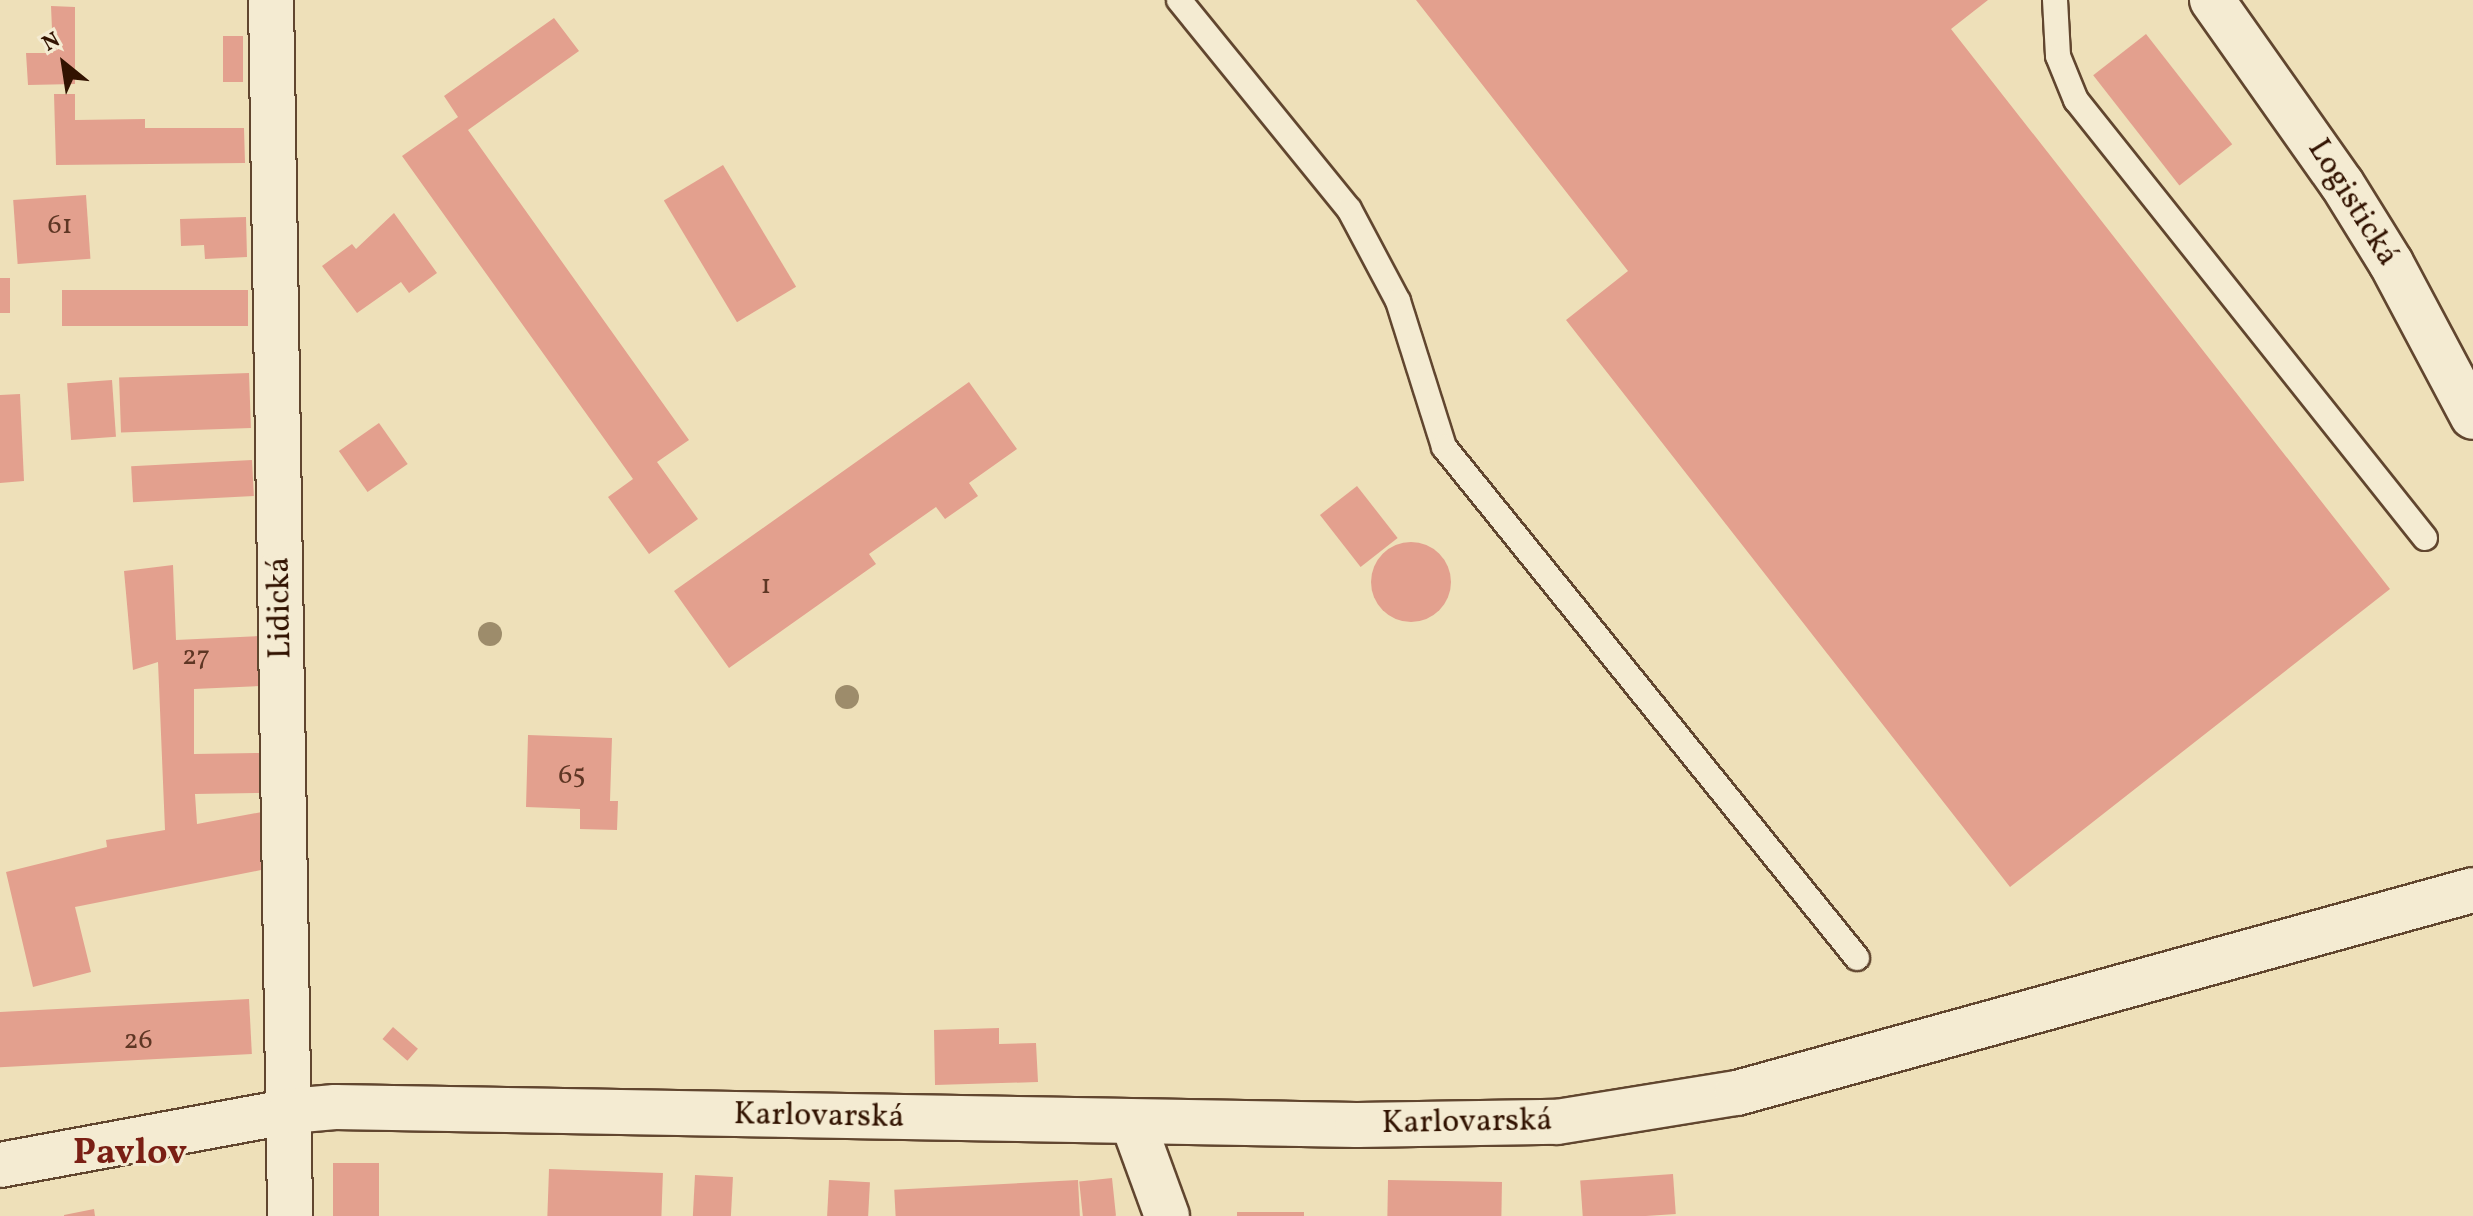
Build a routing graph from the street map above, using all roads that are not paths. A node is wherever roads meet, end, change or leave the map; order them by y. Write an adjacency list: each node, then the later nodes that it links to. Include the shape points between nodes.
1 (271, 0): 9 (street, Lidická)
2 (1179, 0): 8 (lane, via 1349,209 1398,301 1444,447)
3 (2055, 0): 6 (lane, via 2058,56 2076,100)
4 (2212, 0): 5 (street, Logistická, via 2288,103 2375,237)
5 (2473, 417)
6 (2425, 538)
7 (2473, 890): 10 (street, Karlovarská, via 1887,1054 1643,1110 1557,1122)
8 (1857, 958)
9 (290, 1111): 10 (street, Karlovarská, via 335,1107); 11 (street, Karlovarská); 12 (street, Lidická)
10 (1133, 1123): 13 (street)
11 (0, 1165)
12 (290, 1216)
13 (1167, 1216)

